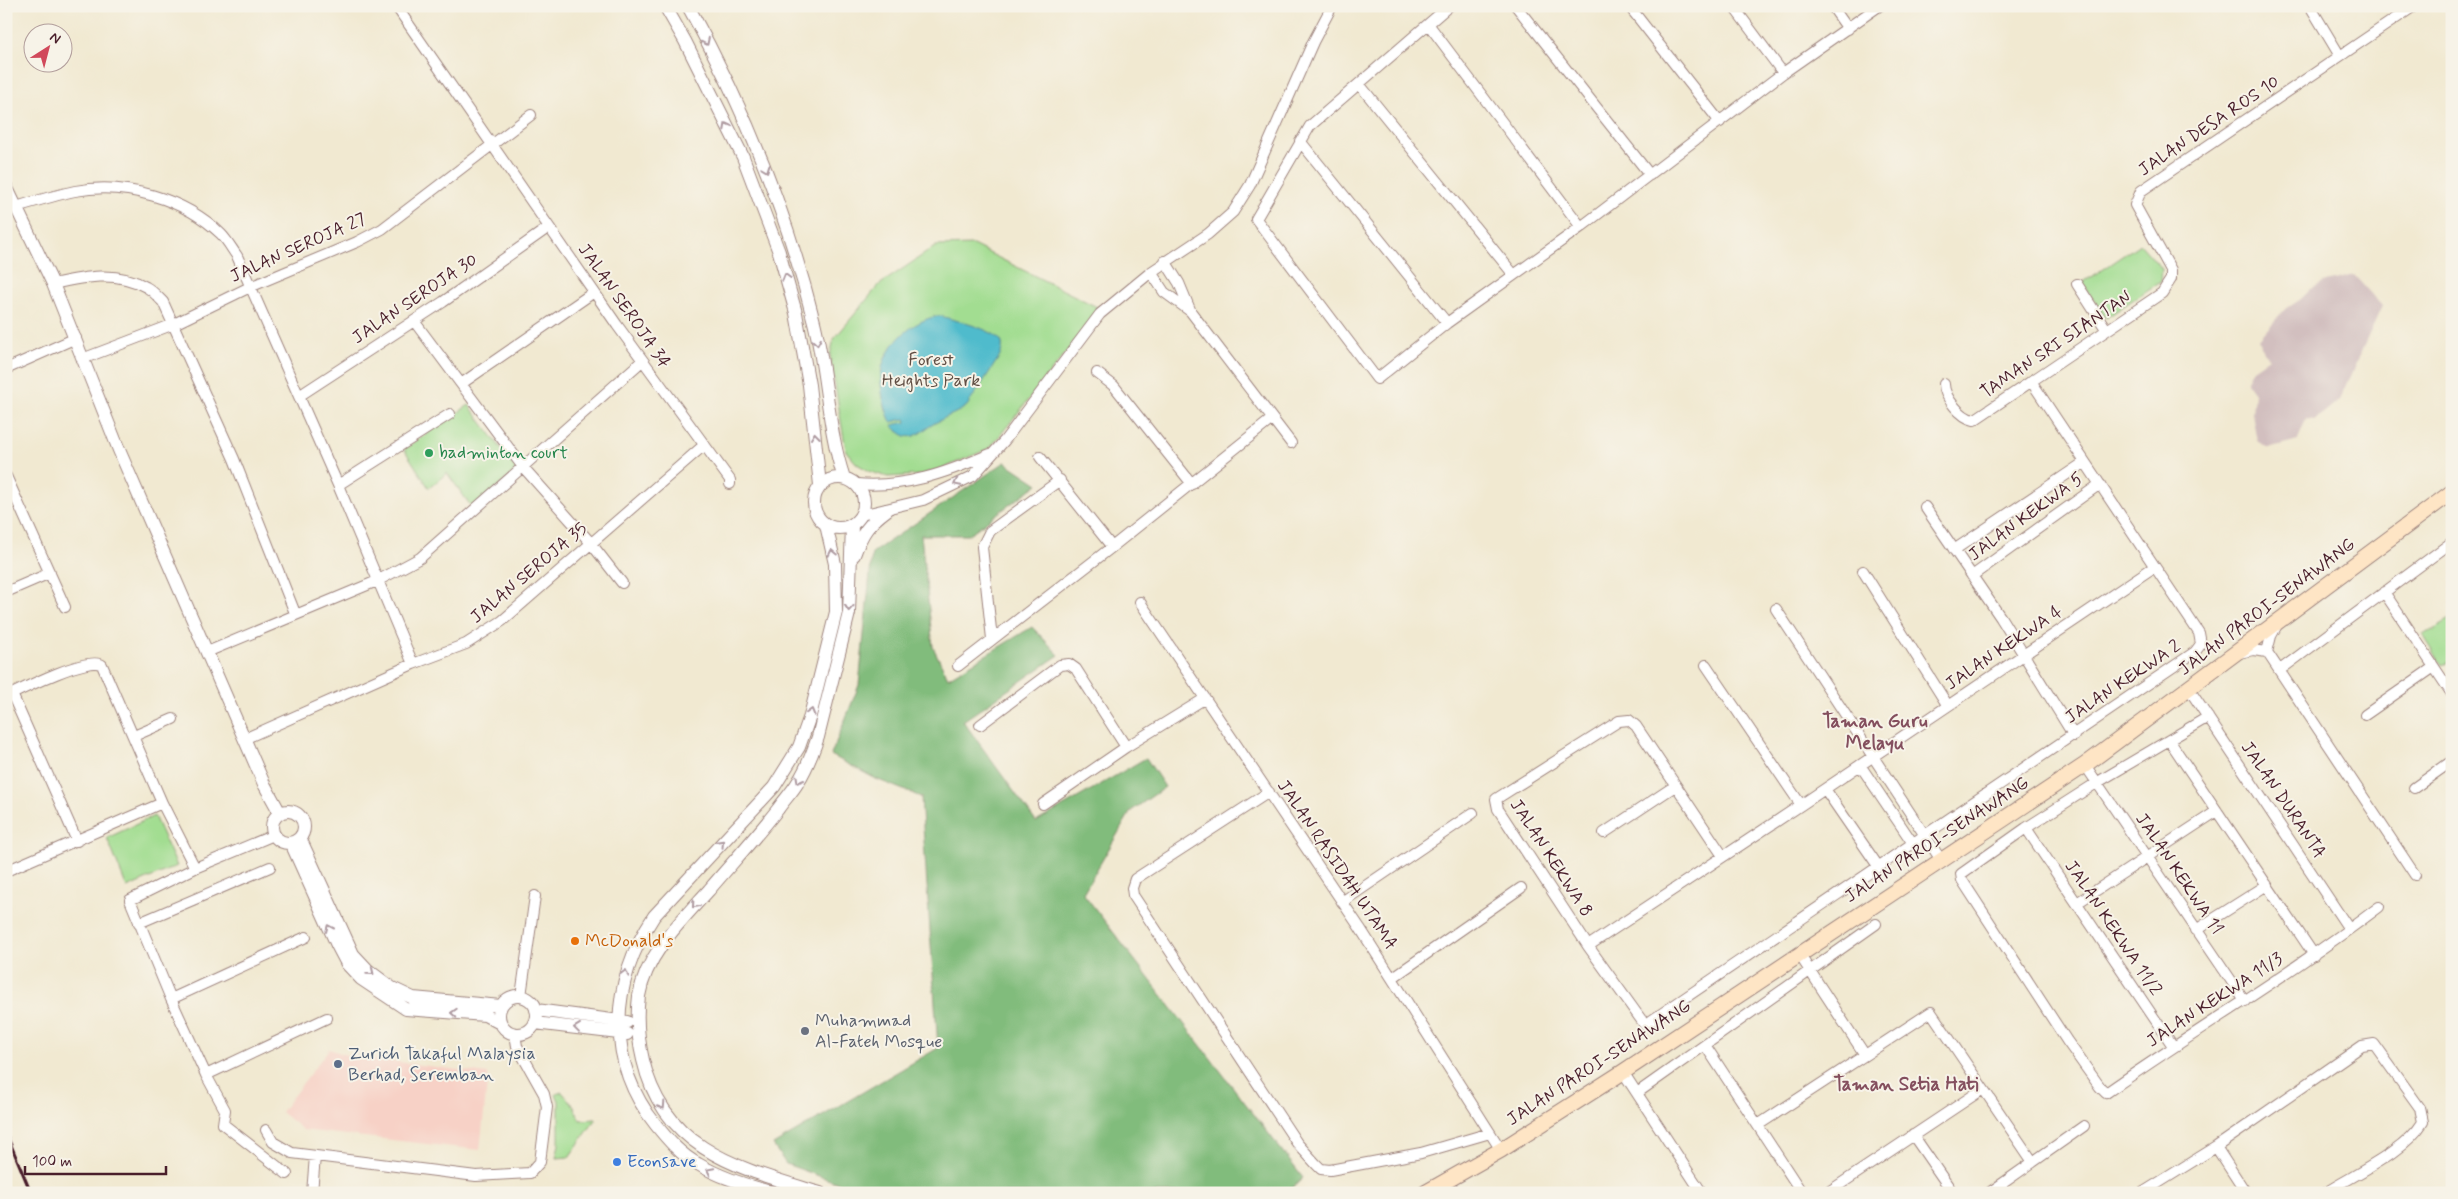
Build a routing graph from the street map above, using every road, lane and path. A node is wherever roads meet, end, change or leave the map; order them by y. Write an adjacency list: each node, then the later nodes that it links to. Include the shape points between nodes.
1 (396, 6): 21 (street, JALAN SEROJA 34)
2 (665, 6): 65 (street, one-way to 2, via 798,322 779,252 743,157 686,41)
3 (688, 6): 58 (street, one-way to 58, via 754,141 780,209 815,325 836,455)
4 (1332, 6): 27 (street, via 1312,42 1250,186 1233,212 1208,234)
5 (1449, 6): 13 (street)
6 (1516, 6): 22 (street)
7 (1629, 6): 19 (street)
8 (1732, 6): 16 (street)
9 (1832, 6): 14 (street)
10 (1879, 6): 14 (street)
11 (2310, 6): 15 (street)
12 (2414, 6): 15 (street)
13 (1429, 25): 17 (street); 26 (street)
14 (1848, 29): 16 (street)
15 (2340, 56): 34 (street, JALAN DESA ROS 10, via 2138,196 2135,205 2171,270 2171,279)
16 (1783, 72): 19 (street)
17 (1359, 84): 20 (street, via 1310,126); 29 (street)
18 (531, 115): 21 (street, JALAN SEROJA 27)
19 (1720, 122): 22 (street)
20 (1300, 140): 37 (street); 37 (street, via 1256,219 1378,379)
21 (492, 144): 25 (street, JALAN SEROJA 34); 32 (street, JALAN SEROJA 27, via 382,229)
22 (1650, 175): 26 (street)
23 (6, 186): 24 (street)
24 (16, 207): 30 (street); 32 (street, via 77,190 120,188 154,196 193,214 222,234 237,256)
25 (549, 227): 33 (street, JALAN SEROJA 34); 36 (street, JALAN SEROJA 30)
26 (1581, 227): 29 (street)
27 (1166, 261): 28 (street); 35 (street)
28 (1151, 272): 35 (street, via 1164,292); 53 (street, via 1100,314)
29 (1514, 275): 37 (street)
30 (53, 284): 38 (street, via 92,276 122,278 146,287 163,302); 40 (street)
31 (2077, 284): 39 (street)
32 (250, 287): 38 (street, JALAN SEROJA 27); 48 (street)
33 (594, 292): 42 (street, JALAN SEROJA 34); 46 (street)
34 (2162, 293): 39 (street, TAMAN SRI SIANTAN)
35 (1191, 312): 50 (street)
36 (414, 321): 46 (street); 48 (street, JALAN SEROJA 30)
37 (1447, 323)
38 (174, 324): 41 (street, JALAN SEROJA 27); 88 (street, via 234,459)
39 (2106, 329): 45 (street, TAMAN SRI SIANTAN)
40 (76, 338): 41 (street); 43 (street)
41 (82, 359): 91 (street)
42 (642, 360): 52 (street, JALAN SEROJA 34); 56 (street)
43 (6, 369)
44 (1097, 373): 62 (street, via 1114,386)
45 (2032, 381): 47 (street, TAMAN SRI SIANTAN, via 1974,420 1967,419 1944,390); 55 (street, JALAN KEKWA 2)
46 (461, 384): 56 (street)
47 (1944, 384)
48 (299, 396): 64 (street)
49 (450, 414): 64 (street)
50 (1272, 419): 51 (street); 62 (street)
51 (1291, 442)
52 (703, 446): 60 (street, JALAN SEROJA 34); 72 (street, JALAN SEROJA 35)
53 (994, 452): 61 (street, via 946,473 917,481 881,486); 68 (street, one-way to 68, via 973,476 923,500)
54 (1040, 457): 59 (street)
55 (2085, 462): 63 (street, JALAN KEKWA 2); 75 (street)
56 (523, 467): 72 (street); 81 (street, via 420,558)
57 (6, 476): 79 (street)
58 (844, 478): 61 (street); 65 (street, via 832,478)
59 (1060, 480): 74 (street); 90 (street, via 985,538 982,547)
60 (730, 484)
61 (856, 484): 69 (street, via 864,502)
62 (1192, 484): 74 (street)
63 (2100, 484): 76 (street, JALAN KEKWA 2); 80 (street, JALAN KEKWA 5)
64 (338, 485): 81 (street)
65 (820, 485): 70 (street, via 814,496 814,509 816,516)
66 (2452, 492): 89 (main road, JALAN PAROI-SENAWANG)
67 (1925, 507): 75 (street)
68 (887, 510): 69 (street); 78 (street, via 863,532)
69 (861, 515): 71 (street)
70 (826, 525): 71 (street, via 839,528); 168 (street, one-way to 70, via 622,984 645,929 671,896 774,787 799,747 815,699 836,612 835,564)
71 (852, 525): 78 (street)
72 (590, 542): 82 (street); 95 (street, JALAN SEROJA 35, via 502,621 466,644)
73 (2452, 542): 84 (street)
74 (1112, 547): 90 (street)
75 (1954, 550): 80 (street)
76 (2154, 567): 94 (street, JALAN KEKWA 4); 110 (street, JALAN KEKWA 2, via 2199,633 2201,644 2196,652)
77 (1863, 571): 104 (street)
78 (850, 572): 169 (street, one-way to 169, via 849,613 811,756 798,783 759,833 665,939 639,995)
79 (50, 573): 83 (street); 86 (street)
80 (1972, 576): 94 (street)
81 (377, 581): 88 (street); 95 (street)
82 (622, 583)
83 (6, 592)
84 (2384, 592): 98 (street); 99 (street)
85 (1140, 602): 103 (street, JALAN RASIDAH UTAMA)
86 (65, 607)
87 (1776, 609): 114 (street)
88 (295, 613): 91 (street)
89 (2278, 623): 92 (street); 93 (main road, JALAN PAROI-SENAWANG)
90 (992, 639): 97 (street)
91 (207, 652): 111 (street)
92 (2268, 652): 93 (street); 99 (street)
93 (2238, 653): 100 (main road, JALAN PAROI-SENAWANG)
94 (2023, 655): 104 (street, JALAN KEKWA 4); 110 (street)
95 (413, 664): 111 (street, JALAN SEROJA 35)
96 (1706, 665): 125 (street)
97 (958, 666)
98 (2434, 667): 101 (street); 105 (street)
99 (2280, 670): 143 (street)
100 (2189, 689): 106 (street, JALAN DURANTA); 117 (main road, JALAN PAROI-SENAWANG)
101 (2452, 694)
102 (9, 696): 109 (street, via 55,675 99,662); 134 (street)
103 (1204, 699): 113 (street); 122 (street, JALAN RASIDAH UTAMA)
104 (1948, 706): 114 (street, JALAN KEKWA 4)
105 (2366, 715)
106 (2208, 716): 112 (street); 152 (street, JALAN DURANTA)
107 (172, 719): 109 (street)
108 (980, 725): 113 (street, via 1060,665 1068,664 1076,669)
109 (134, 736): 123 (street)
110 (2074, 736): 131 (street, JALAN KEKWA 2)
111 (244, 739): 127 (street)
112 (2169, 740): 118 (street); 126 (street)
113 (1126, 747): 124 (street)
114 (1872, 757): 116 (street, JALAN KEKWA 4); 131 (street)
115 (2452, 761): 120 (street)
116 (1860, 765): 121 (street, JALAN KEKWA 4); 135 (street)
117 (2085, 766): 118 (street, JALAN KEKWA 11); 138 (main road, JALAN PAROI-SENAWANG)
118 (2098, 782): 129 (street); 137 (street, JALAN KEKWA 11)
119 (1675, 786): 130 (street); 136 (street, JALAN KEKWA 8); 155 (street, JALAN KEKWA 8, via 1629,720 1619,721 1496,800 1498,809)
120 (2414, 788)
121 (1825, 789): 125 (street, JALAN KEKWA 4); 139 (street)
122 (1269, 792): 147 (street, JALAN RASIDAH UTAMA); 181 (street, via 1135,879 1133,895 1297,1143 1321,1169 1421,1153)
123 (162, 803): 134 (street); 141 (street)
124 (1043, 804)
125 (1801, 805): 136 (street, JALAN KEKWA 4)
126 (2217, 811): 137 (street); 144 (street)
127 (280, 813): 132 (street, via 272,825); 133 (street, via 290,811 299,815 304,828)
128 (1473, 813): 147 (street)
129 (2026, 828): 148 (street, JALAN KEKWA 11/2); 172 (street, JALAN KEKWA 11/3, via 1964,870 1962,880 2067,1041 2106,1093)
130 (1604, 833)
131 (1924, 834): 135 (street, JALAN KEKWA 2); 138 (street)
132 (274, 835): 133 (street, via 281,842); 141 (street)
133 (296, 840): 163 (street, one-way to 163, via 353,954 368,970 392,988 413,998); 166 (street, one-way to 133, via 485,1015 406,1008 361,979 347,964 337,945)
134 (77, 841): 142 (street)
135 (1912, 842): 139 (street, JALAN KEKWA 2)
136 (1723, 856): 155 (street, JALAN KEKWA 4)
137 (2148, 856): 148 (street); 153 (street, JALAN KEKWA 11)
138 (1941, 860): 156 (main road, JALAN PAROI-SENAWANG)
139 (1878, 866): 167 (street, JALAN KEKWA 2)
140 (270, 867): 150 (street)
141 (195, 868): 150 (street, via 130,900)
142 (6, 871)
143 (2415, 875)
144 (2266, 885): 153 (street); 157 (street)
145 (1521, 888): 159 (street)
146 (535, 896): 160 (street)
147 (1342, 902): 159 (street, JALAN RASIDAH UTAMA)
148 (2077, 903): 172 (street, JALAN KEKWA 11/2)
149 (2379, 907): 152 (street, JALAN KEKWA 11/3)
150 (139, 923): 161 (street)
151 (1876, 924): 158 (street)
152 (2349, 929): 157 (street, JALAN KEKWA 11/3)
153 (2196, 930): 162 (street, JALAN KEKWA 11)
154 (306, 937): 161 (street)
155 (1588, 946): 167 (street, JALAN KEKWA 8)
156 (1799, 954): 158 (street); 174 (main road, JALAN PAROI-SENAWANG)
157 (2314, 955): 162 (street, JALAN KEKWA 11/3)
158 (1810, 971): 171 (street); 173 (street)
159 (1392, 978): 181 (street, JALAN RASIDAH UTAMA)
160 (521, 996): 163 (street, via 510,998); 164 (street, via 531,1001)
161 (172, 999): 175 (street)
162 (2245, 1001): 172 (street, JALAN KEKWA 11/3)
163 (501, 1006): 166 (street)
164 (536, 1017): 168 (street); 170 (street, via 527,1032)
165 (327, 1018): 175 (street)
166 (500, 1022): 170 (street)
167 (1645, 1025)
168 (620, 1027): 169 (street); 190 (street, one-way to 168, via 725,1178 696,1164 670,1143 643,1108 625,1065)
169 (637, 1029): 191 (street, one-way to 191, via 646,1075 661,1107 701,1147 747,1170)
170 (515, 1034): 185 (street, via 517,1046 544,1094 547,1107 540,1162 534,1171 476,1176)
171 (1705, 1045): 177 (street); 178 (street)
172 (2173, 1046)
173 (1865, 1055): 176 (street, via 1931,1012); 178 (street)
174 (1623, 1072): 177 (street); 184 (main road, JALAN PAROI-SENAWANG)
175 (206, 1075): 187 (street, via 225,1110 223,1124)
176 (1983, 1088): 182 (street); 186 (street)
177 (1637, 1093): 193 (street)
178 (1758, 1125): 194 (street)
179 (2084, 1126): 186 (street)
180 (266, 1130): 185 (street, via 273,1142 284,1150)
181 (1490, 1134): 184 (street, JALAN RASIDAH UTAMA)
182 (1914, 1135): 195 (street); 196 (street)
183 (2216, 1147): 188 (street); 199 (street); 200 (street, via 2362,1046 2374,1044 2420,1108 2423,1122 2416,1133 2397,1147)
184 (1501, 1150): 192 (main road, JALAN PAROI-SENAWANG)
185 (316, 1156): 189 (street)
186 (2032, 1162): 197 (street)
187 (287, 1174)
188 (2154, 1190): 198 (street)
189 (312, 1193)
190 (773, 1193)
191 (820, 1193)
192 (1426, 1193)
193 (1702, 1193)
194 (1802, 1193)
195 (1827, 1193)
196 (1953, 1193)
197 (1989, 1193)
198 (2142, 1193)
199 (2246, 1193)
200 (2325, 1193)

